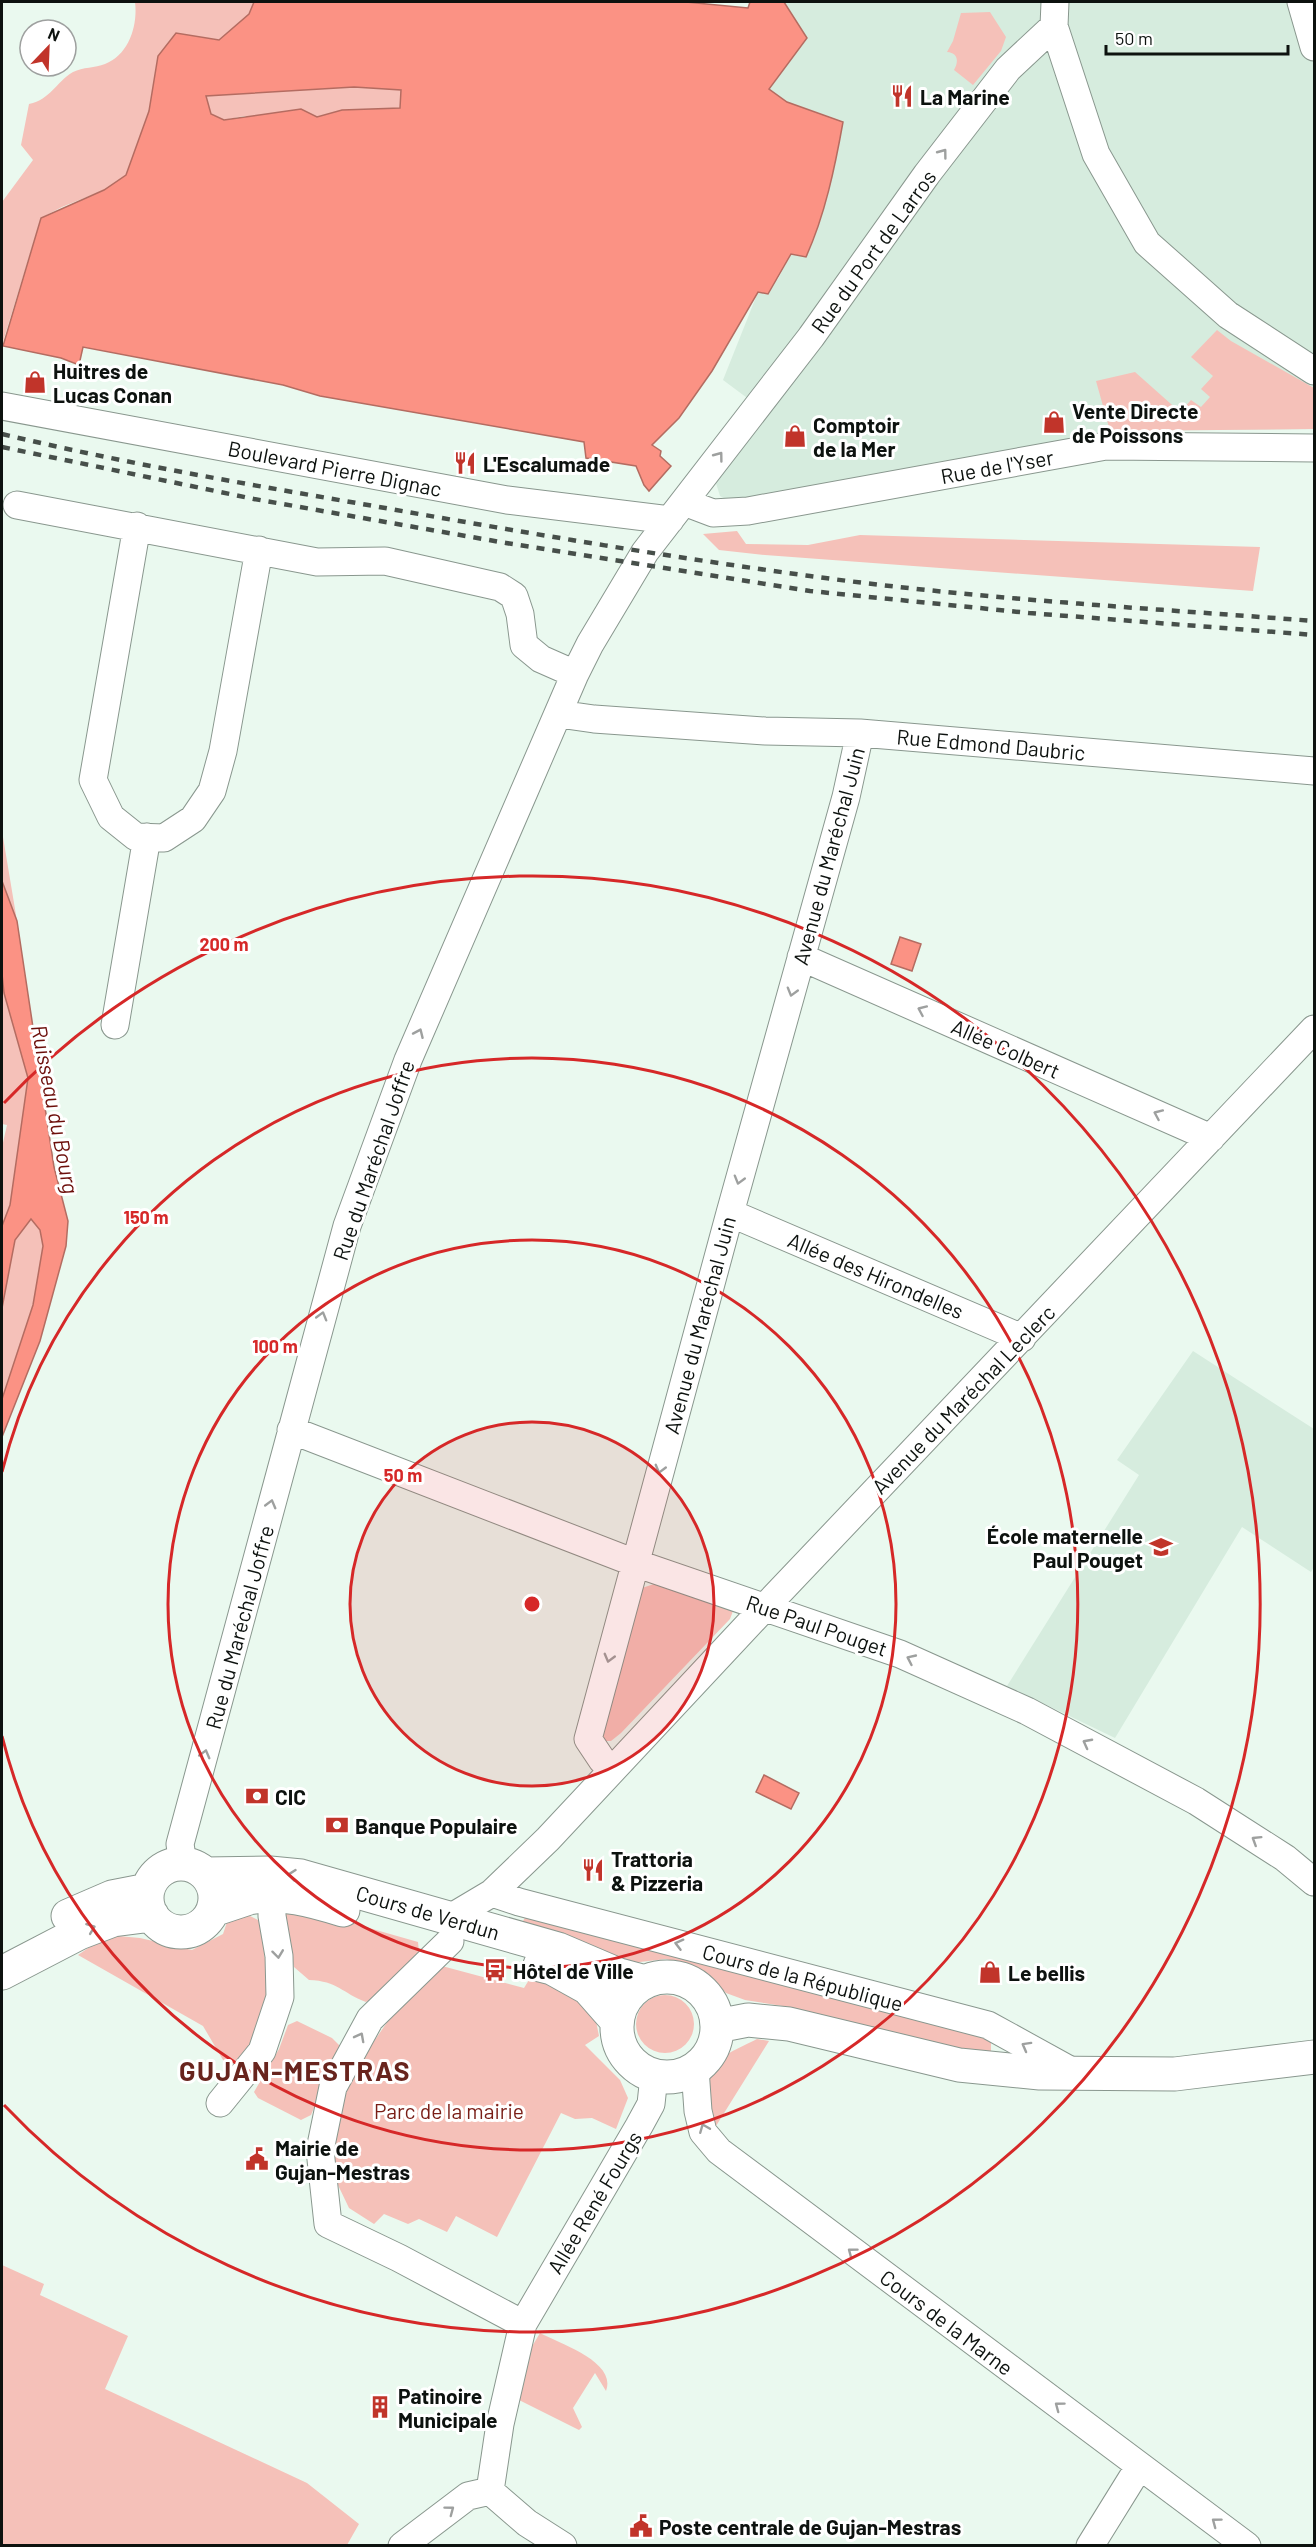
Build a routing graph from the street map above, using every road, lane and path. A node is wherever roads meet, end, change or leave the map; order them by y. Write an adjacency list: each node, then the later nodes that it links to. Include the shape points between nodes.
1 (1301, 2): 3 (street)
2 (1054, 14): 4 (street, via 1096,154 1148,243 1228,315); 8 (street, Rue du Port de Larros, one-way to 2, via 811,337 927,174)
3 (1314, 47)
4 (1314, 371)
5 (2, 406): 8 (street, Boulevard Pierre Dignac, via 507,500)
6 (1314, 448): 8 (street, Rue de l'Yser, via 1106,446 748,511)
7 (17, 505): 9 (street)
8 (677, 511): 11 (street, Rue du Maréchal Joffre, via 645,552)
9 (137, 526): 10 (street); 15 (street, via 93,780 111,817 136,837)
10 (259, 550): 11 (street, via 317,562 385,561 500,587 514,596 524,645 541,659); 15 (street, via 223,751 212,790 193,819 164,838)
11 (575, 674): 12 (street, Rue du Maréchal Joffre)
12 (559, 714): 13 (street, Rue Edmond Daubric, via 756,730); 22 (street, Rue du Maréchal Joffre, one-way to 12, via 347,1226 408,1060)
13 (860, 733): 14 (street, Rue Edmond Daubric); 16 (street, Avenue du Maréchal Juin)
14 (1314, 771)
15 (147, 837): 17 (street)
16 (801, 957): 19 (street, Allée Colbert, one-way to 16); 20 (street, Avenue du Maréchal Juin, one-way to 20)
17 (115, 1025)
18 (1314, 1029): 19 (street, Avenue du Maréchal Leclerc)
19 (1211, 1138): 21 (street, Avenue du Maréchal Leclerc)
20 (730, 1213): 21 (street, Allée des Hirondelles); 23 (street, Avenue du Maréchal Juin, one-way to 23)
21 (1022, 1338): 24 (street, Avenue du Maréchal Leclerc)
22 (291, 1430): 23 (street, Rue Paul Pouget); 26 (street, Rue du Maréchal Joffre, one-way to 22, via 180,1844)
23 (635, 1563): 24 (street, Rue Paul Pouget); 25 (street, Avenue du Maréchal Juin, one-way to 25, via 588,1739)
24 (765, 1607): 25 (street, Avenue du Maréchal Leclerc); 27 (street, Rue Paul Pouget, one-way to 24, via 1285,1858 1196,1801 1027,1711 900,1654)
25 (613, 1769): 28 (street, via 548,1839)
26 (194, 1869): 30 (main road, via 171,1866 161,1871 153,1879); 31 (main road, via 214,1891); 32 (main road, Cours de Verdun, one-way to 26, via 301,1876)
27 (1314, 1882)
28 (507, 1891): 32 (street); 33 (street); 41 (street, Cours de la République, one-way to 28, via 988,2025)
29 (272, 1896): 31 (main road, Cours de Verdun); 32 (main road, Cours de Verdun); 43 (street, one-way to 43, via 280,1997 262,2051)
30 (150, 1902): 31 (main road, via 159,1924 178,1932 200,1926); 34 (main road, via 112,1897 79,1910); 35 (main road, one-way to 30)
31 (213, 1910)
32 (450, 1929): 33 (main road, Cours de Verdun); 37 (main road, Cours de Verdun, via 552,1968 588,1988); 44 (street, one-way to 32, via 328,2224 320,2150 333,2087 370,2019)
33 (510, 1935): 36 (main road, Cours de Verdun)
34 (2, 1952)
35 (2, 1973)
36 (645, 1982): 37 (main road, via 632,1991); 38 (main road, via 661,1977 693,1984 710,2002)
37 (617, 2020): 42 (main road, via 622,2049 630,2061)
38 (717, 2026): 40 (main road, via 715,2042); 41 (main road, Cours de la République, via 748,2020 789,2024 959,2065)
39 (1314, 2057): 41 (main road, Cours de la République, via 1175,2074)
40 (695, 2069): 42 (main road, via 667,2077); 45 (street, Cours de la Marne, one-way to 40, via 719,2151 703,2132)
41 (1077, 2074)
42 (654, 2076): 44 (street, Allée René Fourgs, via 651,2103 639,2126)
43 (220, 2103)
44 (523, 2324): 46 (street, Allée René Fourgs, via 500,2424)
45 (1139, 2466): 49 (street); 50 (street, Cours de la Marne, one-way to 45)
46 (490, 2491): 47 (street, one-way to 46, via 468,2496); 48 (street, via 527,2523)
47 (402, 2546)
48 (563, 2546)
49 (1090, 2546)
50 (1247, 2546)

